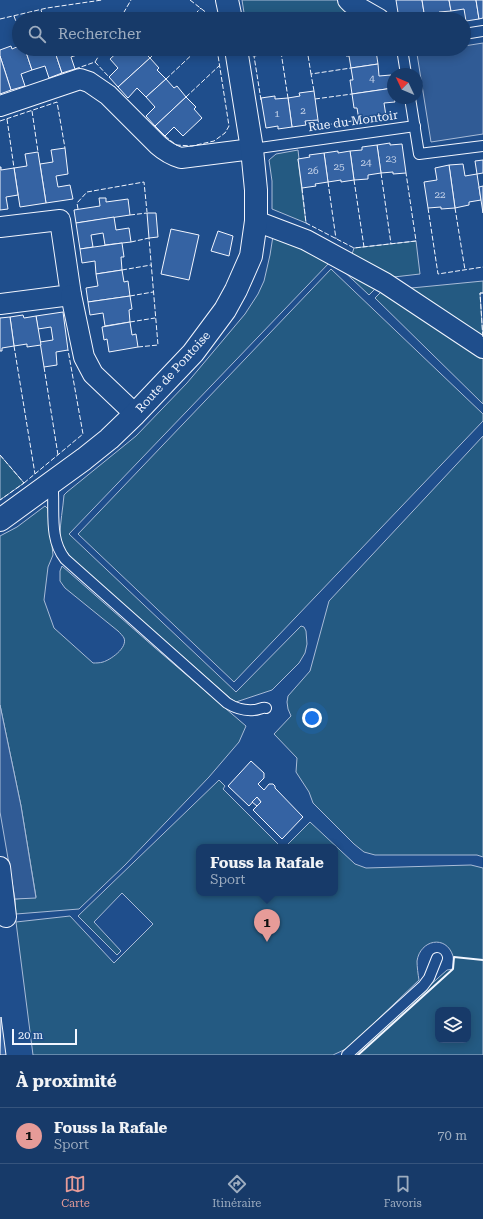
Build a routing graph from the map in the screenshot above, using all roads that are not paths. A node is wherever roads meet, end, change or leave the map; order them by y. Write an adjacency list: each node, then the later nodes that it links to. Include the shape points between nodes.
1 (228, 0): 3 (street)
2 (348, 0): 4 (street)
3 (230, 12)
4 (367, 12)
5 (483, 32): 6 (lane)
6 (471, 33)
7 (237, 56): 14 (street, Route de Pontoise)
8 (403, 56): 9 (lane)
9 (405, 68)
10 (411, 104): 12 (lane)
11 (0, 106): 14 (street, via 80,79 108,95 172,156 181,158)
12 (414, 126): 13 (lane, Rue du Montoir, via 419,154); 14 (lane, Rue du Montoir)
13 (483, 146)
14 (252, 149): 15 (street, Route de Pontoise)
15 (256, 221): 19 (street, via 306,240 385,283); 20 (street, Route de Pontoise, via 251,256 225,310 193,353)
16 (0, 227): 17 (street, via 60,220)
17 (71, 295): 18 (street); 20 (street, via 84,358 93,374)
18 (0, 304)
19 (483, 348)
20 (135, 414): 21 (street, Route de Pontoise, via 109,439)
21 (50, 485): 22 (street, Route de Pontoise); 23 (lane, via 55,538 65,559 227,702 242,710)
22 (0, 520)
23 (266, 708)
24 (0, 867): 25 (street)
25 (6, 917)
26 (437, 958): 27 (lane, via 423,986)
27 (347, 1055)

